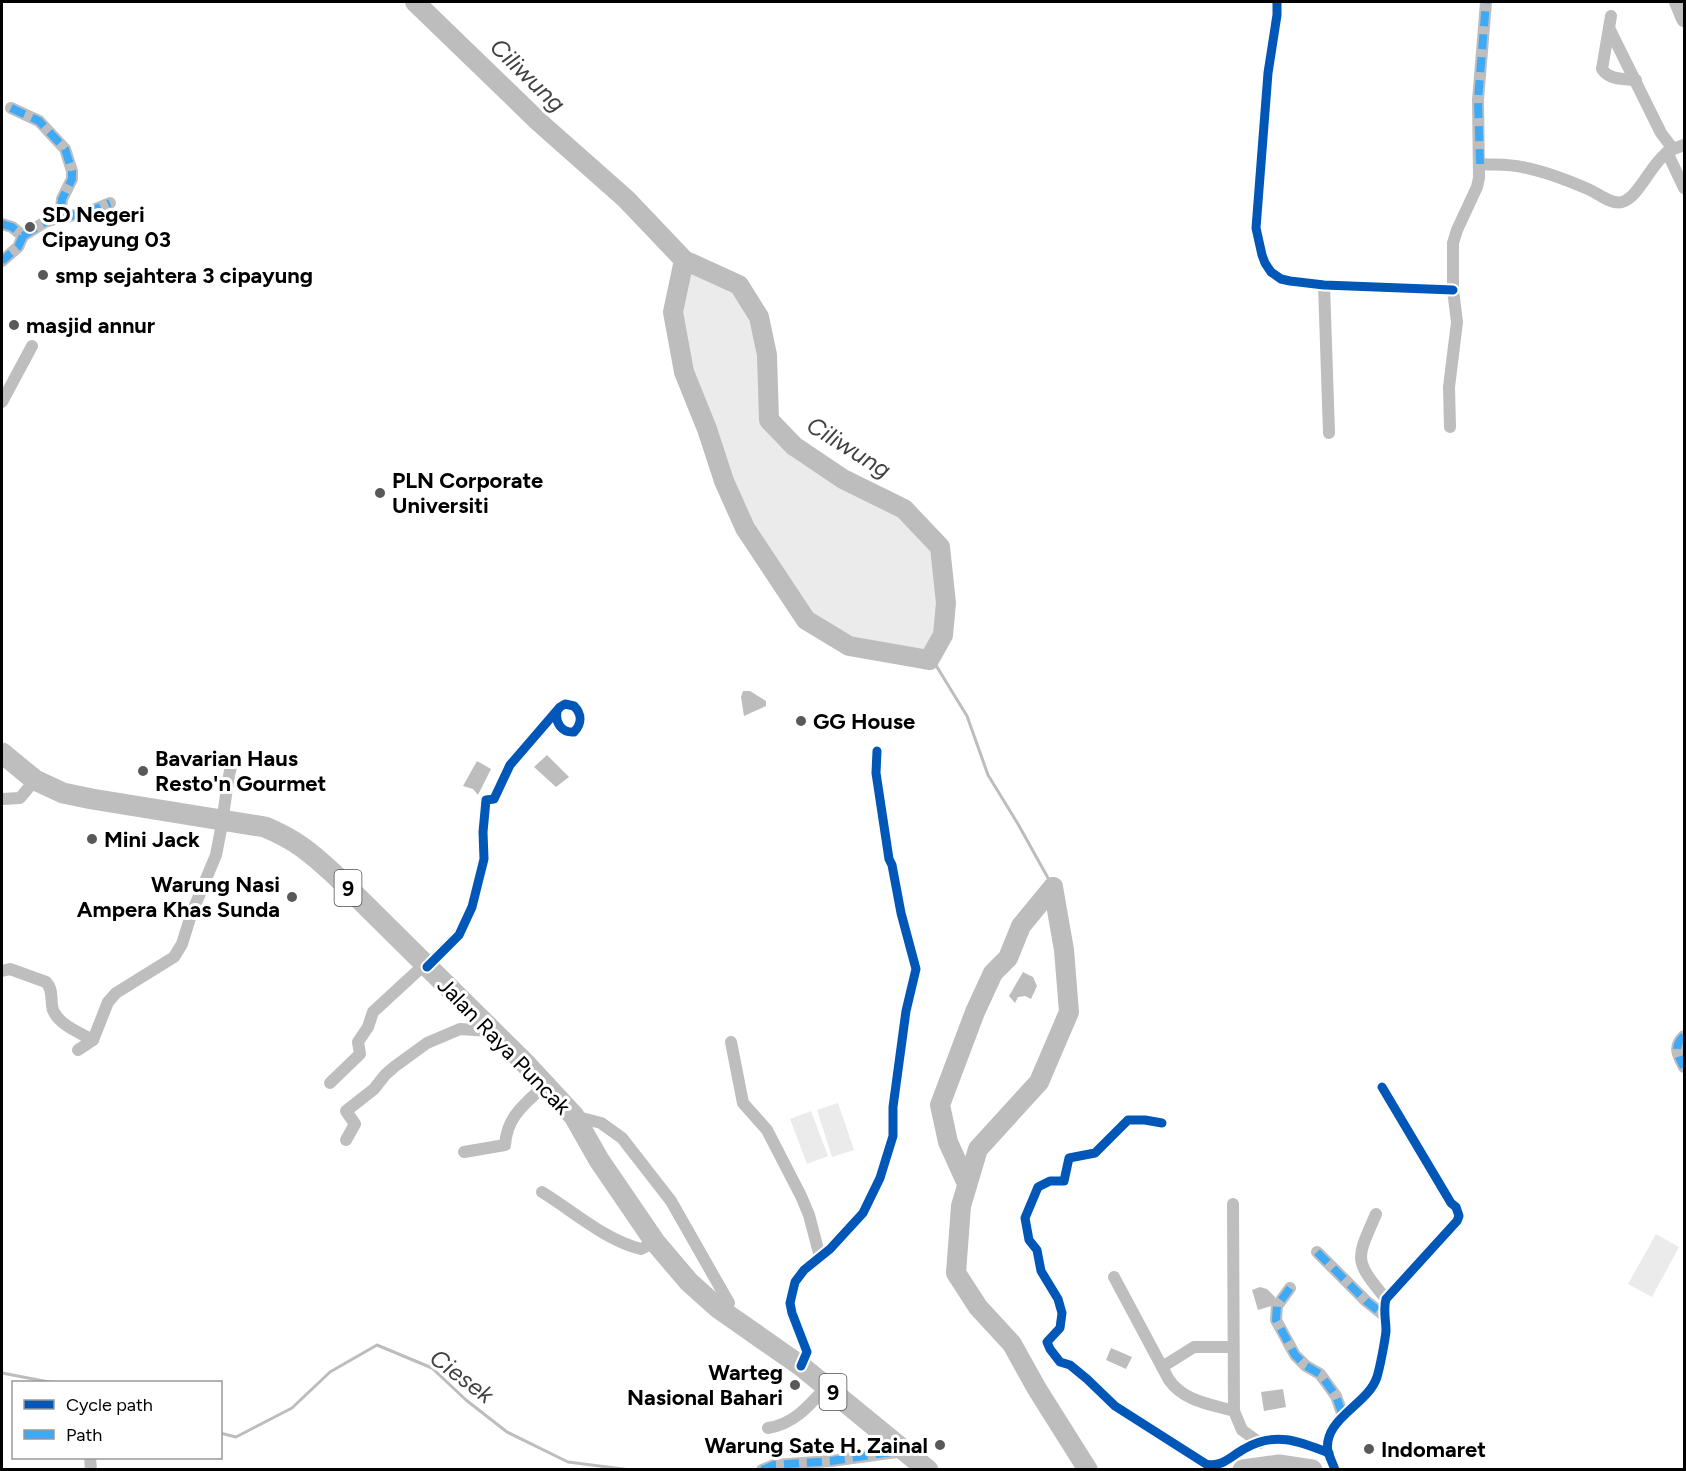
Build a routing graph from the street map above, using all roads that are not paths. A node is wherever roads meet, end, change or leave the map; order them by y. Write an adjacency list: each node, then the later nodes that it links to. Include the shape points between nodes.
1 (1277, 2): 15 (street, via 1256,228 1262,255 1271,272 1281,279)
2 (1486, 2): 8 (street, via 1478,100)
3 (1677, 2): 4 (street)
4 (1684, 19)
5 (1636, 80): 5 (street, via 1604,72 1610,22); 7 (street, via 1661,133)
6 (11, 108): 11 (street, via 39,121 65,149 72,179 62,199)
7 (1675, 149): 8 (street, via 1630,197 1620,202 1557,176 1520,166); 9 (street)
8 (1480, 164): 16 (street, via 1477,188 1453,243)
9 (1684, 188)
10 (110, 203): 11 (street, via 83,214)
11 (60, 217): 13 (street)
12 (2, 224): 13 (street, via 12,226)
13 (23, 236): 14 (street, via 18,247)
14 (2, 261)
15 (1324, 285): 16 (street); 20 (street)
16 (1453, 290): 19 (street, via 1456,322 1449,387)
17 (32, 346): 18 (street)
18 (2, 402)
19 (1450, 427)
20 (1329, 433)
21 (557, 712): 28 (street, via 510,765 494,799 486,800 484,859 472,907 459,935)
22 (877, 752): 48 (street, via 876,773 889,859 916,969 892,1107 893,1136 885,1164 863,1213)
23 (2, 753): 25 (highway, Jalan Raya Puncak / 9)
24 (234, 758): 27 (street)
25 (36, 780): 26 (street, via 20,798); 27 (highway, Jalan Raya Puncak / 9, via 51,789 92,799)
26 (2, 799)
27 (223, 819): 28 (highway, Jalan Raya Puncak / 9, via 265,827 304,847); 32 (street, via 216,855 182,944 174,957 116,993 108,1002)
28 (426, 966): 30 (highway, Jalan Raya Puncak / 9); 36 (street, via 374,1012 358,1042 360,1054)
29 (2, 971): 32 (street, via 10,969 46,982 54,1012)
30 (492, 1031): 37 (highway, Jalan Raya Puncak / 9); 41 (street, via 460,1029 427,1043 394,1067 346,1111 355,1124)
31 (1684, 1036): 35 (street, via 1676,1049)
32 (93, 1040): 34 (street)
33 (732, 1042): 48 (street, via 743,1102 767,1130 801,1196)
34 (78, 1050)
35 (1684, 1067)
36 (330, 1083)
37 (545, 1085): 39 (highway, Jalan Raya Puncak / 9); 42 (street, via 515,1115 506,1133 506,1145)
38 (1382, 1087): 51 (street, via 1460,1216)
39 (574, 1116): 46 (highway, Jalan Raya Puncak / 9); 52 (street, via 601,1123 622,1138 671,1201)
40 (1162, 1123): 61 (street, via 1128,1120 1095,1153 1069,1158 1064,1181 1043,1183 1034,1195 1025,1218 1026,1233 1037,1250 1041,1271 1062,1313 1060,1328 1048,1344 1060,1362 1070,1365 1115,1406 1202,1463 1223,1463)
41 (346, 1140)
42 (464, 1152)
43 (542, 1192): 46 (street, via 626,1244 641,1249)
44 (1233, 1204): 54 (street)
45 (1376, 1214): 51 (street, via 1360,1250 1361,1264)
46 (655, 1242): 55 (highway, Jalan Raya Puncak / 9, via 705,1297)
47 (1317, 1252): 53 (street)
48 (820, 1257): 55 (street, via 801,1273 792,1292 792,1313 807,1352)
49 (1114, 1276): 56 (street)
50 (1290, 1287): 59 (street, via 1277,1306 1276,1320 1295,1355 1323,1377)
51 (1386, 1299): 53 (street)
52 (729, 1303)
53 (1385, 1316): 59 (street, via 1377,1376 1370,1392)
54 (1233, 1347): 56 (street, via 1194,1347); 58 (street)
55 (801, 1366): 57 (highway, Jalan Raya Puncak / 9)
56 (1162, 1366): 58 (street, via 1182,1394)
57 (826, 1387): 60 (street, via 792,1420); 62 (highway, Jalan Raya Puncak / 9)
58 (1234, 1411): 61 (street, via 1242,1430)
59 (1343, 1416): 63 (street, via 1328,1440)
60 (768, 1428)
61 (1260, 1443): 63 (street, via 1296,1440)
62 (905, 1450): 64 (street); 65 (highway, Jalan Raya Puncak / 9)
63 (1329, 1453): 68 (street)
64 (762, 1470)
65 (928, 1470)
66 (1243, 1470): 67 (highway, via 1279,1465)
67 (1312, 1470)
68 (1335, 1470)

